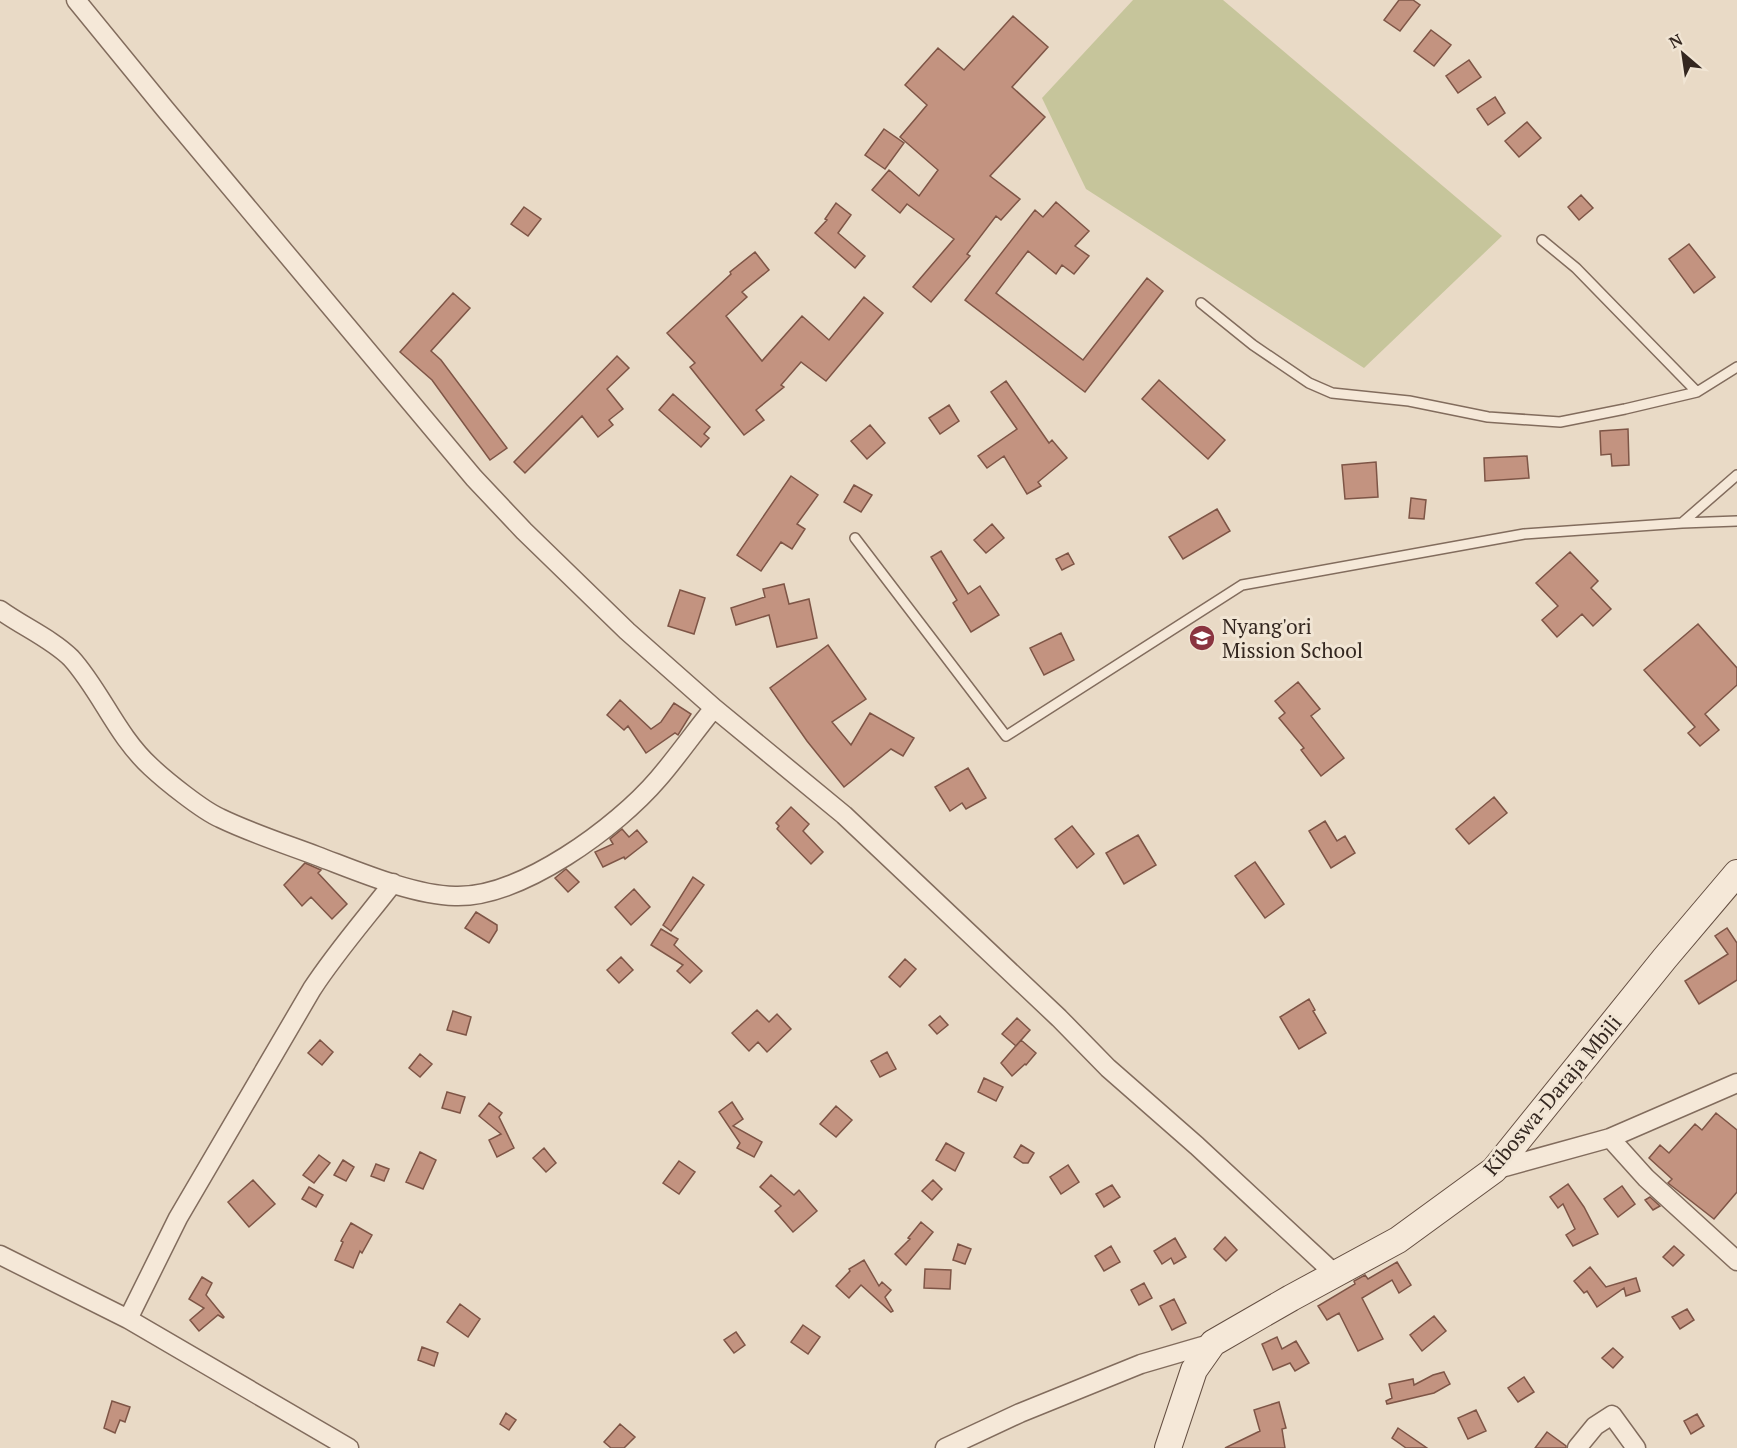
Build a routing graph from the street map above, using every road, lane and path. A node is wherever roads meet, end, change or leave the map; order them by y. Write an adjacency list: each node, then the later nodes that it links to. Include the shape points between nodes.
1 (76, 0): 11 (street, via 474,478 627,631)
2 (1542, 240): 5 (lane, via 1576,268)
3 (1201, 303): 5 (lane, via 1253,345 1332,393 1409,401 1488,417 1560,422)
4 (1737, 367): 5 (lane)
5 (1697, 392)
6 (1737, 475): 8 (lane)
7 (1737, 521): 8 (lane)
8 (1682, 523): 9 (lane, via 1524,534 1242,585 1006,736)
9 (855, 538)
10 (0, 609): 13 (street, via 70,658 130,746 158,773 218,817)
11 (714, 708): 13 (street, via 657,780 615,820 554,865 503,888 456,896); 19 (street, via 844,814 1108,1068)
12 (1737, 873): 16 (main road, Kiboswa-Daraja Mbili)
13 (393, 883): 20 (street, via 327,964 178,1218)
14 (1737, 1083): 15 (street)
15 (1610, 1138): 16 (street); 18 (street, via 1646,1178)
16 (1494, 1170): 19 (main road, Kiboswa-Daraja Mbili, via 1398,1240)
17 (0, 1255): 20 (street)
18 (1737, 1261)
19 (1335, 1274): 21 (main road, Kiboswa-Daraja Mbili)
20 (128, 1318): 22 (street)
21 (1213, 1343): 23 (street, via 1141,1364); 24 (main road, Kiboswa-Daraja Mbili, via 1194,1370)
22 (349, 1448)
23 (945, 1448)
24 (1167, 1448)
25 (1577, 1448): 26 (street, via 1595,1426 1612,1415)
26 (1636, 1448)

